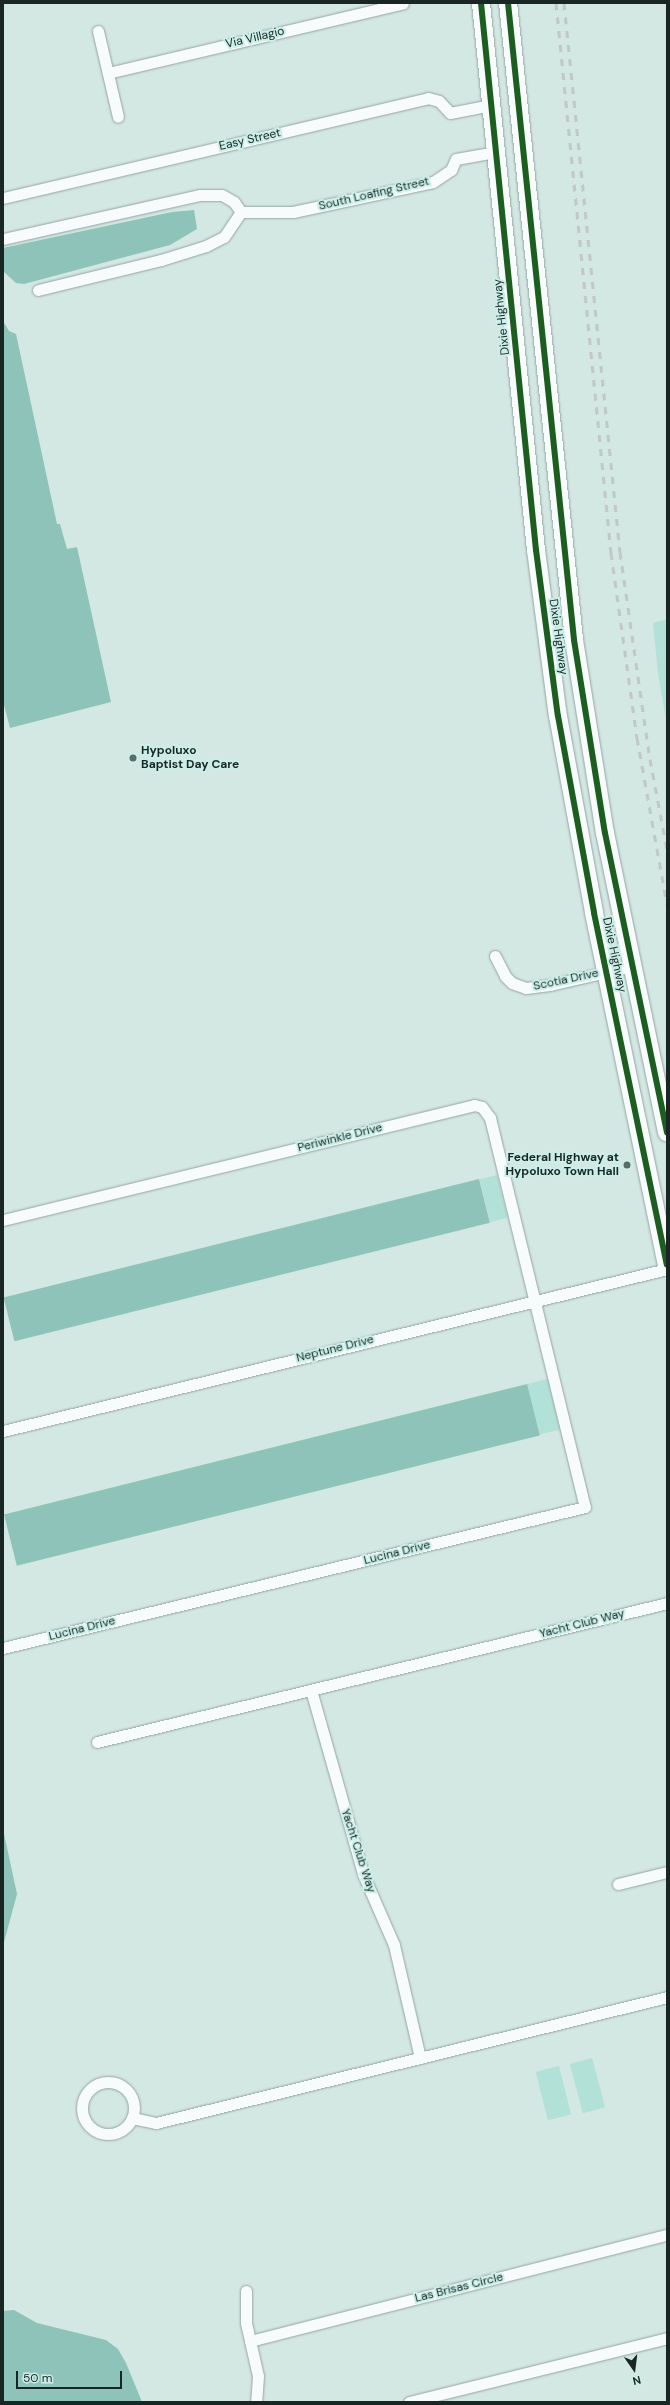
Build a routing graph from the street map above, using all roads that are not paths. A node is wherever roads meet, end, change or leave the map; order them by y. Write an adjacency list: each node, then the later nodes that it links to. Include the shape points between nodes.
1 (403, 3): 5 (street, Via Villagio)
2 (481, 3): 6 (main road, Dixie Highway)
3 (508, 3): 14 (main road, Dixie Highway)
4 (98, 32): 5 (street)
5 (108, 73): 7 (street)
6 (491, 105): 8 (main road, Dixie Highway); 9 (street, Easy Street, via 450,113 439,101 428,98)
7 (118, 117)
8 (496, 152): 10 (street, South Loafing Street, via 456,159 451,170 433,182 293,212); 13 (main road, Dixie Highway)
9 (3, 198)
10 (241, 212): 11 (street, via 234,202 222,195 200,195); 12 (street, via 224,237 206,246 161,260)
11 (3, 239)
12 (38, 290)
13 (510, 290): 14 (main road); 16 (main road, Dixie Highway)
14 (540, 326): 15 (main road, Dixie Highway)
15 (574, 640): 16 (main road); 18 (main road, Dixie Highway, via 605,833)
16 (548, 644): 19 (main road, Dixie Highway, via 570,786)
17 (495, 956): 19 (street, Scotia Drive, via 505,976 512,983 526,988)
18 (632, 966): 19 (street, Scotia Drive); 20 (main road, Dixie Highway)
19 (606, 972): 22 (main road, Dixie Highway)
20 (667, 1133)
21 (3, 1220): 24 (street, Periwinkle Drive, via 474,1105 482,1107 490,1118)
22 (667, 1265)
23 (667, 1269): 24 (street, Neptune Drive)
24 (535, 1300): 25 (street, Neptune Drive); 27 (street, Lucina Drive, via 584,1507)
25 (3, 1431)
26 (667, 1603): 28 (street, Yacht Club Way)
27 (3, 1648)
28 (311, 1690): 29 (street, Yacht Club Way); 34 (street, Yacht Club Way, via 363,1874 394,1945)
29 (97, 1742)
30 (667, 1872): 31 (street)
31 (618, 1884)
32 (667, 1992): 33 (street)
33 (664, 1999): 34 (street)
34 (420, 2058): 35 (street, via 156,2123)
35 (132, 2118): 35 (street, via 133,2102 130,2094 117,2084 93,2087 83,2101 82,2109 86,2122 95,2131 103,2134 120,2131)
36 (667, 2235): 39 (street, Las Brisas Circle)
37 (246, 2291): 39 (street, via 246,2323)
38 (667, 2338): 41 (street)
39 (250, 2341): 40 (street, via 258,2376)
40 (256, 2402)
41 (409, 2402)

